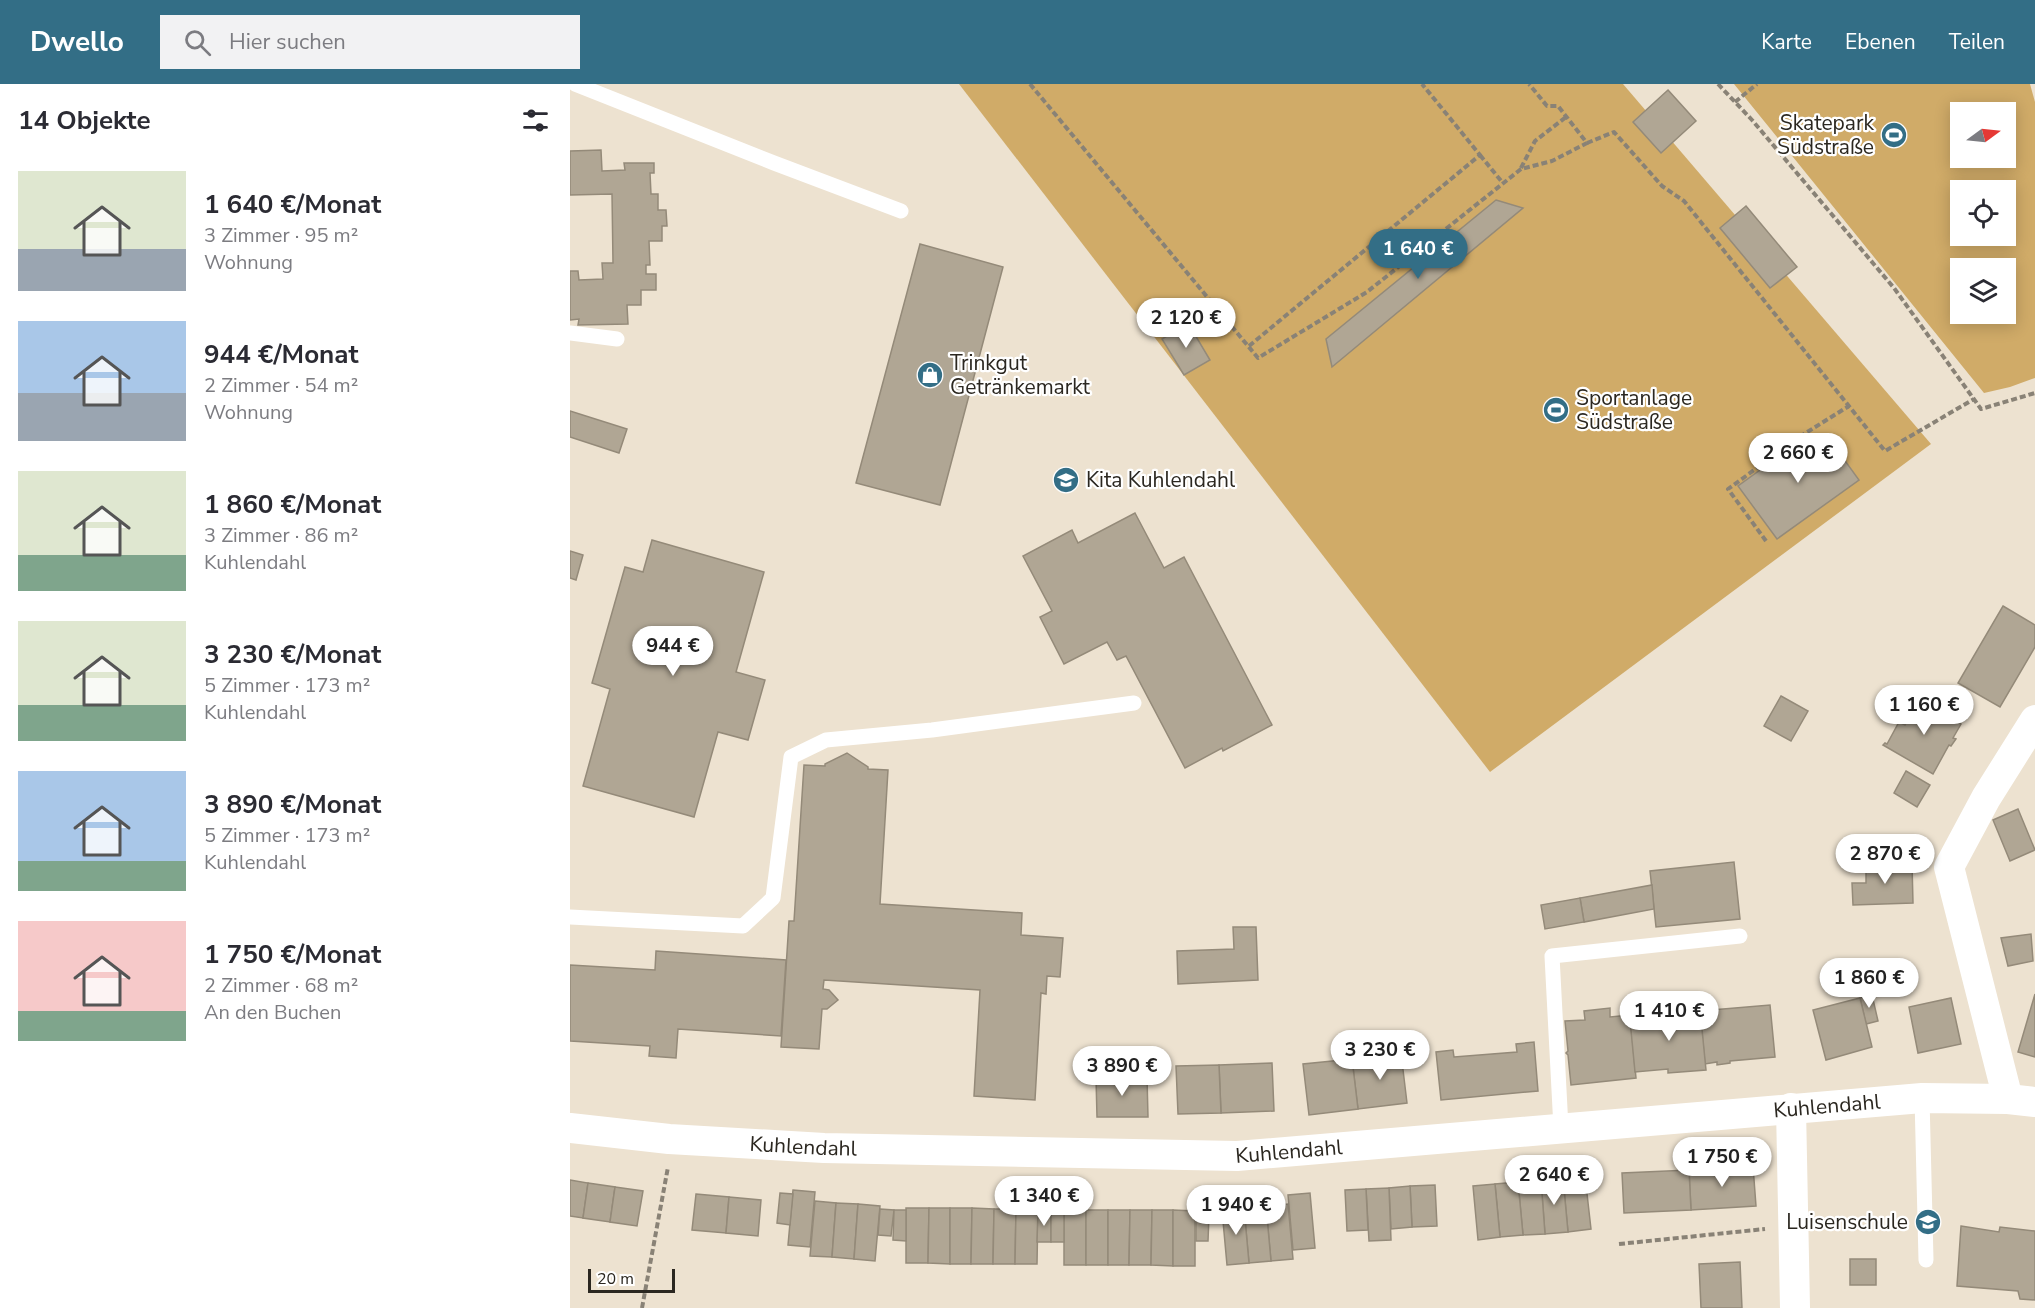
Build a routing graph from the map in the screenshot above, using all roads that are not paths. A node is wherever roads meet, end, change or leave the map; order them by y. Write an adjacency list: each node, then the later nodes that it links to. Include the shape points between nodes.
1 (575, 84): 2 (lane)
2 (900, 212)
3 (570, 333): 4 (lane)
4 (617, 339)
5 (1134, 703): 7 (lane, via 826,740 791,757 773,898 742,926)
6 (2035, 720): 10 (street, Kuhlendahl, via 1949,867)
7 (570, 917)
8 (1740, 936): 13 (lane, via 1552,956)
9 (1922, 1098): 10 (street, Kuhlendahl); 11 (street, Kuhlendahl); 14 (lane)
10 (2021, 1100)
11 (1791, 1108): 13 (street, Kuhlendahl); 15 (street)
12 (570, 1128): 13 (street, Kuhlendahl, via 669,1139 824,1148 1237,1156)
13 (1562, 1128)
14 (1926, 1260)
15 (1795, 1308)

